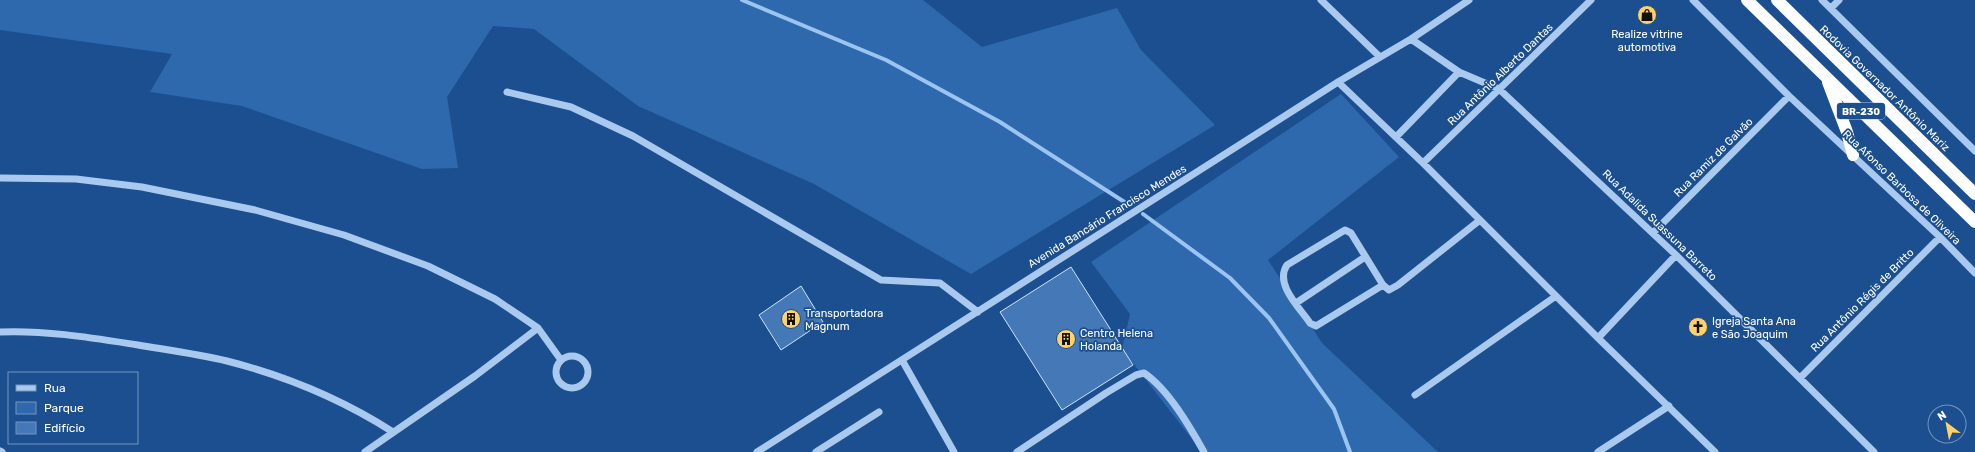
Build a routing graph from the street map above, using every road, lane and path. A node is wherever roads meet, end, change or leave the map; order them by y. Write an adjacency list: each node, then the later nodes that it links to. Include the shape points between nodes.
1 (1321, 0): 11 (street)
2 (1469, 0): 10 (street, Avenida Bancário Francisco Mendes)
3 (1591, 0): 15 (street, Rua Antônio Alberto Dantas)
4 (1692, 0): 17 (street, Rua Afonso Barbosa de Oliveira)
5 (1747, 0): 13 (highway, BR-230)
6 (1777, 0): 23 (highway, Rodovia Governador Antônio Mariz / BR-230)
7 (1822, 0): 9 (street)
8 (1839, 0): 9 (street)
9 (1831, 8): 19 (street)
10 (1411, 39): 11 (street, Avenida Bancário Francisco Mendes); 12 (street, Rua Adalida Suassuna Barreto)
11 (1380, 57): 14 (street, Avenida Bancário Francisco Mendes)
12 (1459, 72): 15 (street, Rua Adalida Suassuna Barreto); 18 (street)
13 (1826, 78): 20 (highway, via 1847,132); 25 (highway, BR-230)
14 (1338, 82): 18 (street); 34 (street, Avenida Bancário Francisco Mendes)
15 (1500, 89): 21 (street, Rua Antônio Alberto Dantas); 26 (street, Rua Adalida Suassuna Barreto)
16 (507, 92): 34 (street, via 578,110 633,136 881,280 940,283)
17 (1789, 96): 20 (street, Rua Afonso Barbosa de Oliveira); 26 (street, Rua Ramiz de Galvão)
18 (1396, 138): 21 (street)
19 (1975, 151)
20 (1853, 156): 27 (street, Rua Afonso Barbosa de Oliveira)
21 (1423, 163): 24 (street)
22 (0, 178): 35 (street, via 76,179 142,187 255,210 344,236 428,266 495,299)
23 (1975, 194)
24 (1480, 220): 31 (street, via 1398,285 1389,290); 32 (street)
25 (1975, 222)
26 (1652, 233): 28 (street, Rua Adalida Suassuna Barreto)
27 (1940, 237): 30 (street, Rua Afonso Barbosa de Oliveira); 40 (street, Rua Antônio Régis de Britto)
28 (1676, 255): 37 (street); 40 (street, Rua Adalida Suassuna Barreto)
29 (1365, 257): 31 (street); 33 (street); 33 (street, via 1351,233 1345,230 1287,266 1283,271 1283,278 1286,290)
30 (1975, 273)
31 (1383, 285): 33 (street, via 1316,326 1310,323)
32 (1556, 296): 37 (street); 41 (street)
33 (1296, 303)
34 (978, 312): 39 (street, Avenida Bancário Francisco Mendes)
35 (538, 328): 38 (street); 44 (street)
36 (0, 332): 44 (street, via 22,331 97,338 226,361 271,374 340,402 364,413)
37 (1598, 338): 42 (street)
38 (561, 360): 38 (street, via 556,366 555,374 564,387 572,389 585,382 588,374 583,360 576,356 568,356)
39 (902, 360): 46 (street, Avenida Bancário Francisco Mendes); 48 (street)
40 (1800, 378): 53 (street, Rua Adalida Suassuna Barreto)
41 (1415, 395)
42 (1669, 406): 51 (street); 52 (street)
43 (879, 412): 47 (street)
44 (393, 432): 45 (street)
45 (365, 452)
46 (757, 452)
47 (816, 452)
48 (954, 452)
49 (1017, 452): 50 (street, via 1106,393 1144,373 1178,411)
50 (1204, 452)
51 (1598, 452)
52 (1715, 452)
53 (1874, 452)

